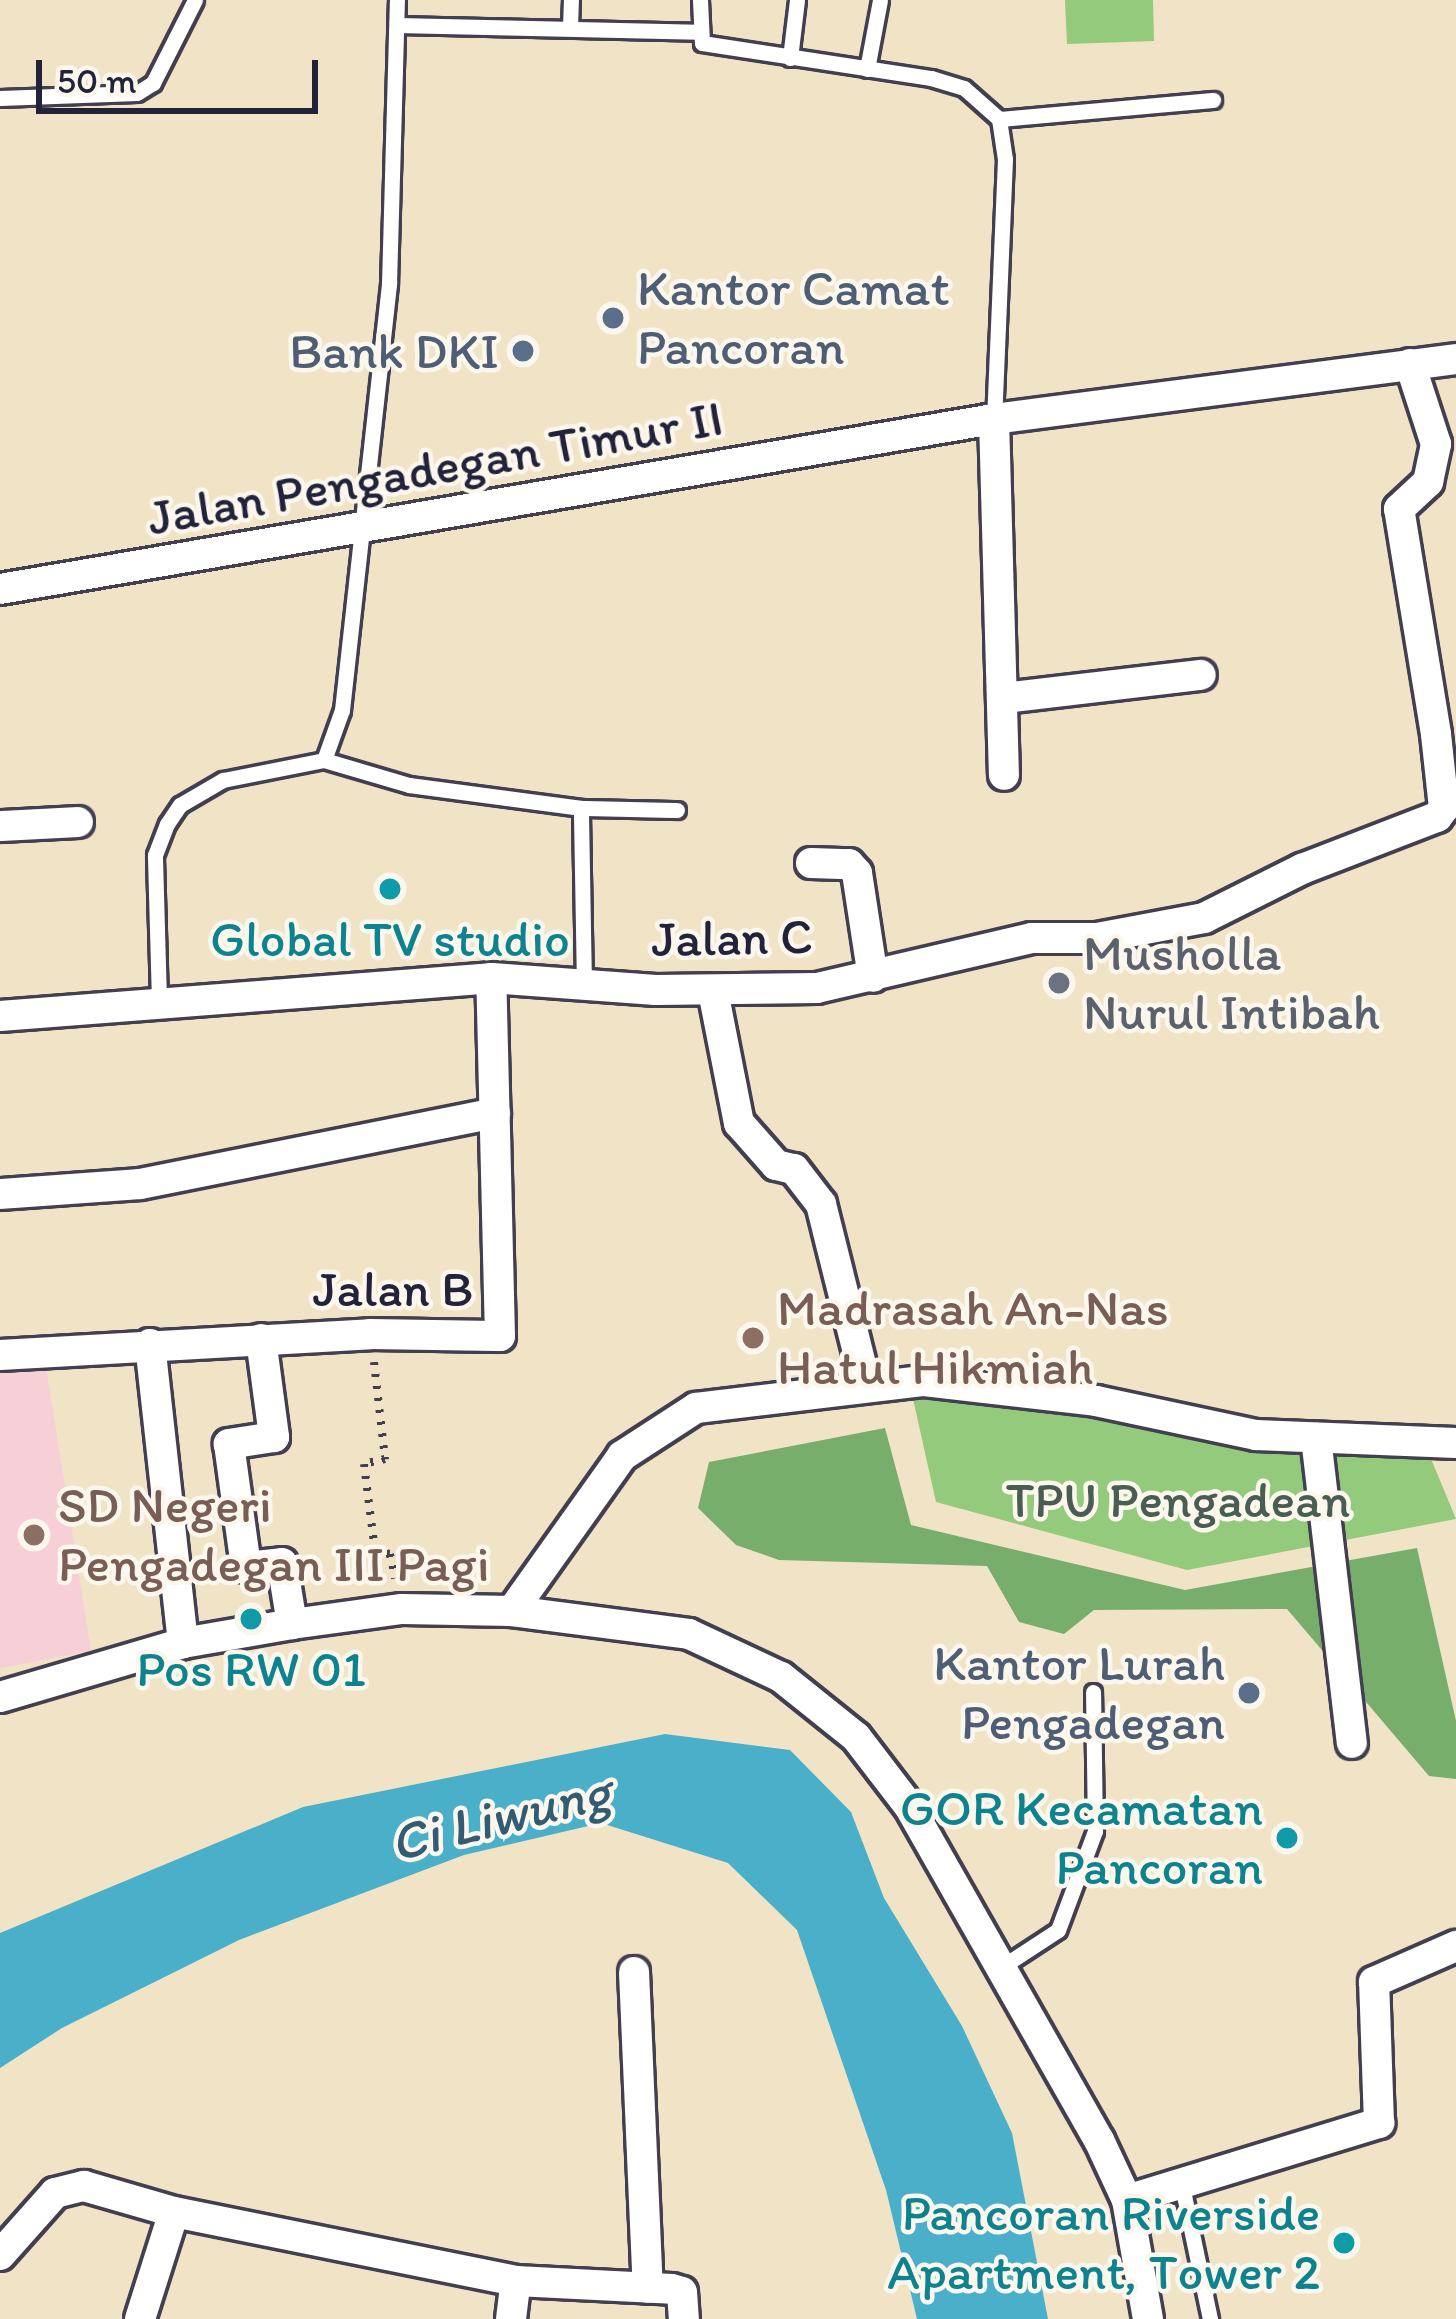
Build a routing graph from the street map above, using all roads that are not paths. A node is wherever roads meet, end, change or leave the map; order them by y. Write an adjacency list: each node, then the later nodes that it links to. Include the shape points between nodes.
1 (195, 0): 12 (lane, via 153,83 137,93)
2 (397, 0): 7 (lane)
3 (571, 0): 8 (lane)
4 (700, 0): 9 (lane)
5 (797, 0): 10 (lane)
6 (880, 0): 11 (lane)
7 (397, 25): 8 (lane); 18 (lane, via 389,284)
8 (571, 27): 9 (lane)
9 (697, 32): 10 (lane, via 717,48)
10 (790, 58): 11 (lane)
11 (867, 69): 14 (lane, via 964,88)
12 (0, 98)
13 (1213, 100): 14 (lane)
14 (999, 119): 17 (lane, via 1005,159)
15 (1456, 359): 16 (street, Jalan Pengadegan Timur II)
16 (1410, 364): 17 (street, Jalan Pengadegan Timur II); 29 (street, Jalan C, via 1436,444 1428,482 1399,509 1436,734 1444,808 1438,817 1302,869 1204,918 1097,938 1032,938)
17 (994, 419): 18 (street, Jalan Pengadegan Timur II); 21 (street)
18 (363, 529): 19 (street, Jalan Pengadegan Timur II); 22 (lane, via 350,672)
19 (0, 589)
20 (1201, 675): 21 (street)
21 (1004, 698): 23 (street)
22 (324, 760): 24 (lane, via 409,785); 33 (lane, via 223,780 180,806 167,824 155,855)
23 (1004, 776)
24 (581, 808): 25 (lane); 31 (lane)
25 (677, 810)
26 (78, 822): 27 (street)
27 (0, 826)
28 (811, 863): 29 (street, via 849,864 857,873)
29 (873, 976): 32 (street, Jalan C, via 778,993)
30 (491, 978): 31 (street, Jalan C); 33 (street, Jalan C); 35 (street, Jalan B)
31 (584, 986): 32 (street, Jalan C)
32 (713, 991): 40 (street, via 739,1123 821,1204)
33 (159, 1001): 34 (street, Jalan C)
34 (0, 1016)
35 (496, 1113): 36 (street, via 140,1184); 37 (street, Jalan B, via 500,1336)
36 (0, 1194)
37 (261, 1339): 38 (street, Jalan B); 44 (street, via 274,1438 229,1444 246,1568 282,1563)
38 (150, 1344): 39 (street, Jalan B); 45 (street)
39 (0, 1355)
40 (866, 1384): 41 (street, via 1034,1392 1256,1435); 43 (street, via 696,1408 653,1429 622,1456)
41 (1316, 1438): 42 (street); 48 (street)
42 (1456, 1443)
43 (512, 1610): 44 (street, via 402,1609); 50 (street, via 689,1634 781,1677 856,1737 909,1806)
44 (292, 1624): 45 (street)
45 (183, 1643): 47 (street)
46 (1093, 1692): 50 (lane, via 1095,1831 1058,1930)
47 (0, 1697)
48 (1352, 1743)
49 (1456, 1946): 52 (street, via 1374,1982 1379,2123)
50 (1000, 1968): 53 (street)
51 (634, 1972): 57 (street)
52 (1182, 2186): 53 (street); 62 (lane)
53 (1127, 2200): 61 (street)
54 (174, 2212): 55 (street, via 68,2185); 56 (street); 58 (street)
55 (0, 2255)
56 (516, 2282): 57 (street); 59 (street)
57 (648, 2288): 60 (street, via 682,2292)
58 (140, 2319)
59 (511, 2319)
60 (684, 2319)
61 (1148, 2319)
62 (1210, 2319)

